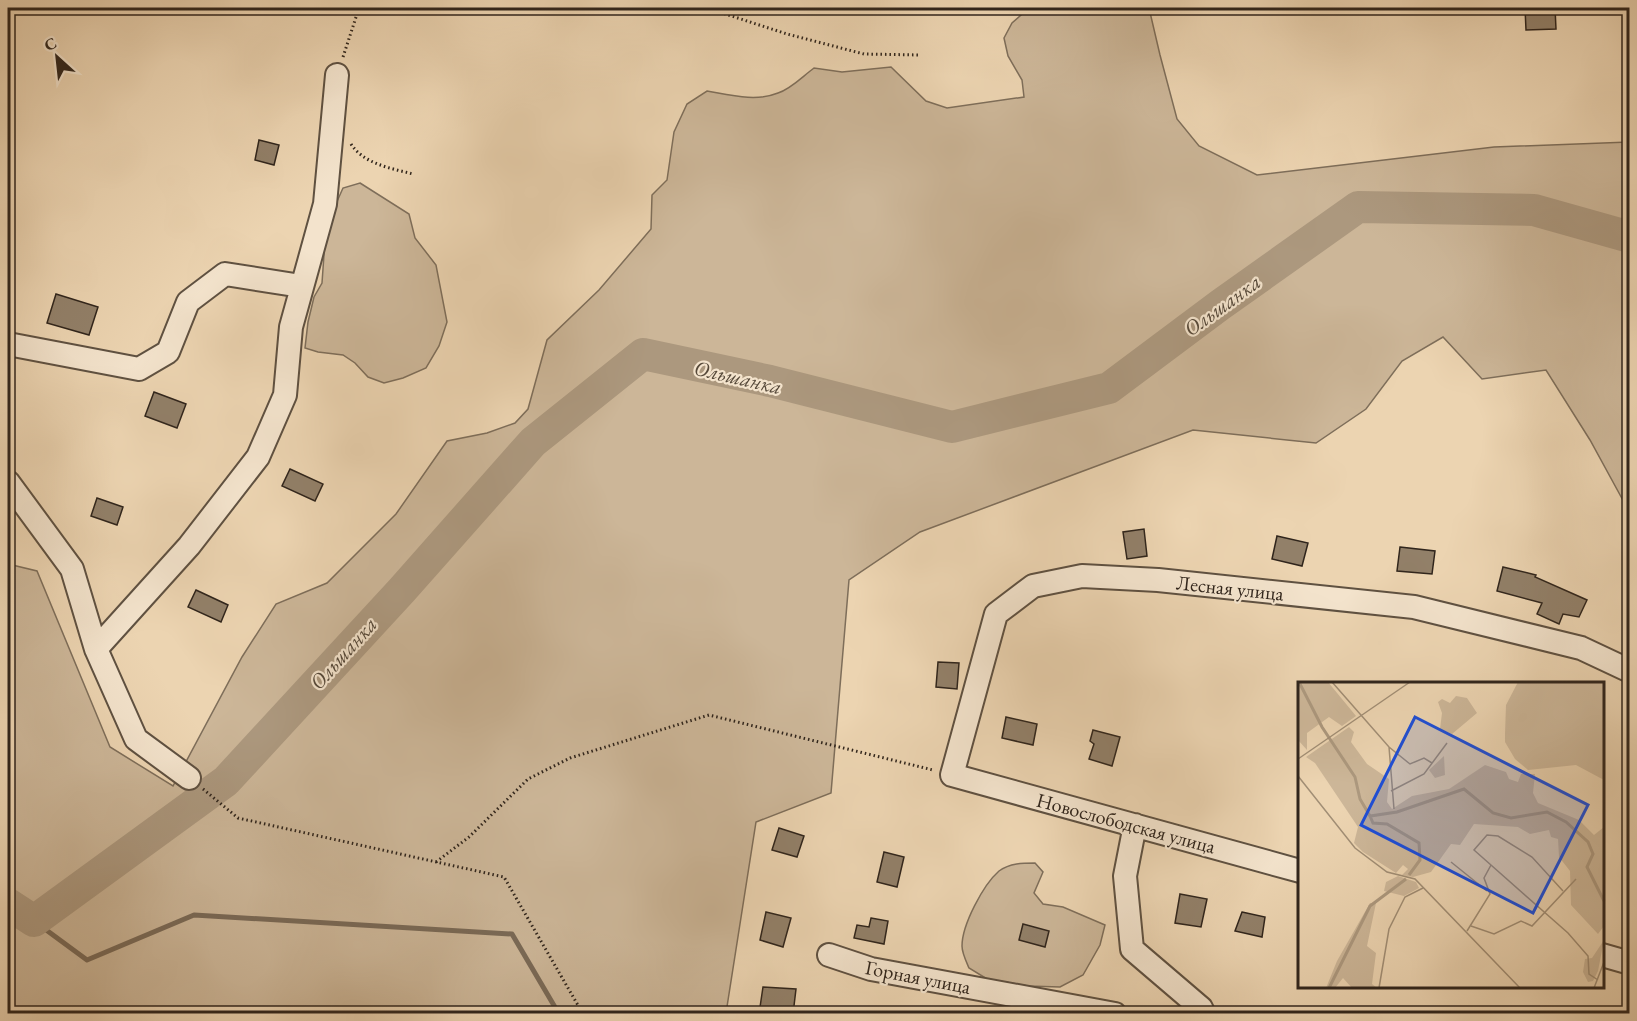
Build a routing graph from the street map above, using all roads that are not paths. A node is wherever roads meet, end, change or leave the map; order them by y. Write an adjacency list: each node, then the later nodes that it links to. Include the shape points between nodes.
1 (337, 75): 2 (street, via 325,204)
2 (301, 286): 3 (street, via 225,274 188,302 168,352 139,369); 5 (street, via 291,327 285,395 258,457 189,546)
3 (8, 344)
4 (8, 482): 5 (street, via 72,569)
5 (96, 649): 8 (street, via 136,739)
6 (1629, 671): 7 (street, Лесная улица, via 1581,648 1414,607 1158,580 1082,576 1033,586 996,614)
7 (952, 775): 9 (street, Новослободская улица)
8 (189, 778)
9 (1135, 825): 10 (street, Новослободская улица); 15 (street, via 1125,876 1132,949)
10 (1298, 871)
11 (829, 955): 14 (street, Горная улица, via 871,969)
12 (1604, 957): 13 (street)
13 (1629, 963)
14 (1114, 1014)
15 (1204, 1014)

